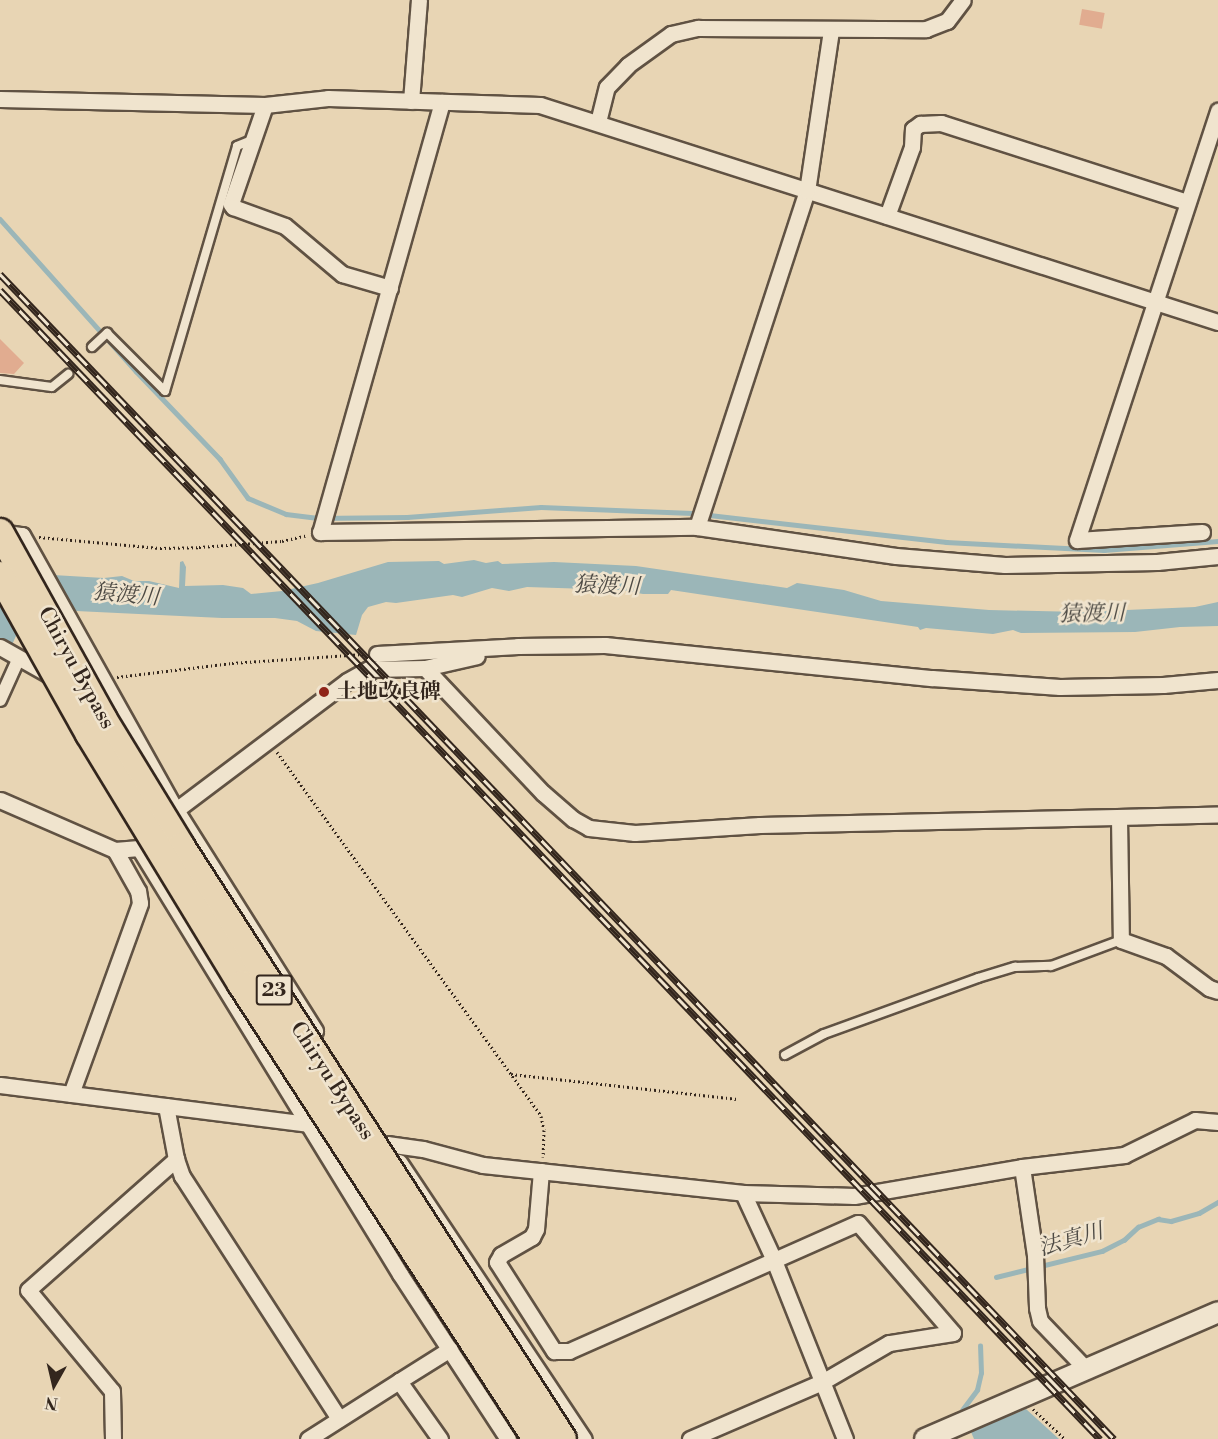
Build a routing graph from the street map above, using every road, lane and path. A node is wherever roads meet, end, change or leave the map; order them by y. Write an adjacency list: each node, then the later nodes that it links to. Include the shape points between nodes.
1 (419, 0): 5 (street)
2 (963, 0): 3 (street, via 947,21 926,29)
3 (831, 30): 9 (street, via 698,27 670,34 628,65 607,87); 11 (street)
4 (0, 99): 7 (street)
5 (411, 101): 6 (street); 7 (street, via 324,98)
6 (442, 102): 9 (street, via 540,105); 14 (street)
7 (264, 105): 10 (street)
8 (1218, 111): 12 (street)
9 (598, 122): 11 (street)
10 (253, 140): 14 (street, via 233,207 285,226 342,274); 17 (lane, via 237,146 165,391 107,333)
11 (807, 191): 13 (street); 20 (street)
12 (1187, 202): 13 (street, via 940,123 920,124 913,129 912,147); 15 (street)
13 (887, 216): 15 (street)
14 (390, 288): 21 (street)
15 (1155, 300): 16 (street); 22 (street, via 1077,540)
16 (1218, 322)
17 (92, 347)
18 (68, 374): 19 (lane, via 52,387)
19 (0, 380)
20 (697, 526): 21 (street); 24 (street, via 896,556 1005,565 1157,562)
21 (320, 532): 23 (path, via 282,541 160,548)
22 (1202, 532)
23 (7, 533): 31 (street); 71 (highway, Chiryu Bypass / 23, bridge, via 104,718 181,846)
24 (1218, 556)
25 (0, 575): 70 (highway, Chiryu Bypass / 23, bridge, via 89,734 234,974)
26 (518, 646): 28 (street); 30 (street); 32 (street, via 605,645 1060,687)
27 (0, 647): 29 (street)
28 (376, 654): 31 (path, via 231,663)
29 (19, 657): 31 (street, via 48,675); 33 (street)
30 (424, 668): 34 (street, via 369,669 347,681); 38 (street, via 543,793 589,828 635,833 760,825)
31 (103, 679): 36 (street)
32 (1218, 680)
33 (0, 700)
34 (269, 741): 36 (street); 44 (path)
35 (0, 800): 40 (street)
36 (176, 810): 39 (street); 48 (street)
37 (1218, 815): 38 (street)
38 (1119, 819): 41 (street)
39 (139, 848): 40 (street); 51 (street)
40 (115, 850): 46 (street, via 138,891 140,903)
41 (1121, 940): 42 (street, via 1166,956); 43 (lane, via 1051,966 1015,967 978,978 824,1034)
42 (1218, 991)
43 (785, 1055)
44 (510, 1074): 47 (path); 56 (path, via 541,1116)
45 (0, 1085): 46 (street)
46 (71, 1094): 49 (street)
47 (738, 1099)
48 (361, 1104): 51 (street); 52 (street)
49 (166, 1106): 51 (street); 53 (street)
50 (1218, 1122): 55 (street, via 1195,1120 1124,1155)
51 (308, 1124): 54 (street)
52 (387, 1144): 54 (street); 56 (street, via 483,1165); 72 (street)
53 (176, 1159): 65 (street, via 182,1176); 66 (street, via 28,1290 112,1390)
54 (333, 1163): 60 (street)
55 (1022, 1167): 57 (street, via 854,1196); 61 (street, via 1040,1321)
56 (541, 1171): 57 (street); 58 (street, via 536,1229 532,1237 501,1255 497,1262 554,1351 568,1351)
57 (743, 1193): 58 (street)
58 (773, 1258): 63 (street); 63 (street, via 858,1223 953,1333 889,1342)
59 (1218, 1312): 61 (street)
60 (450, 1349): 62 (street); 69 (street)
61 (1086, 1370): 75 (street)
62 (399, 1381): 65 (street); 68 (street)
63 (822, 1382): 73 (street); 74 (street)
64 (1030, 1407): 76 (path)
65 (339, 1419): 67 (street)
66 (113, 1439)
67 (308, 1439)
68 (441, 1439)
69 (508, 1439)
70 (536, 1439)
71 (563, 1439)
72 (584, 1439)
73 (690, 1439)
74 (845, 1439)
75 (925, 1439)
76 (1065, 1439)

